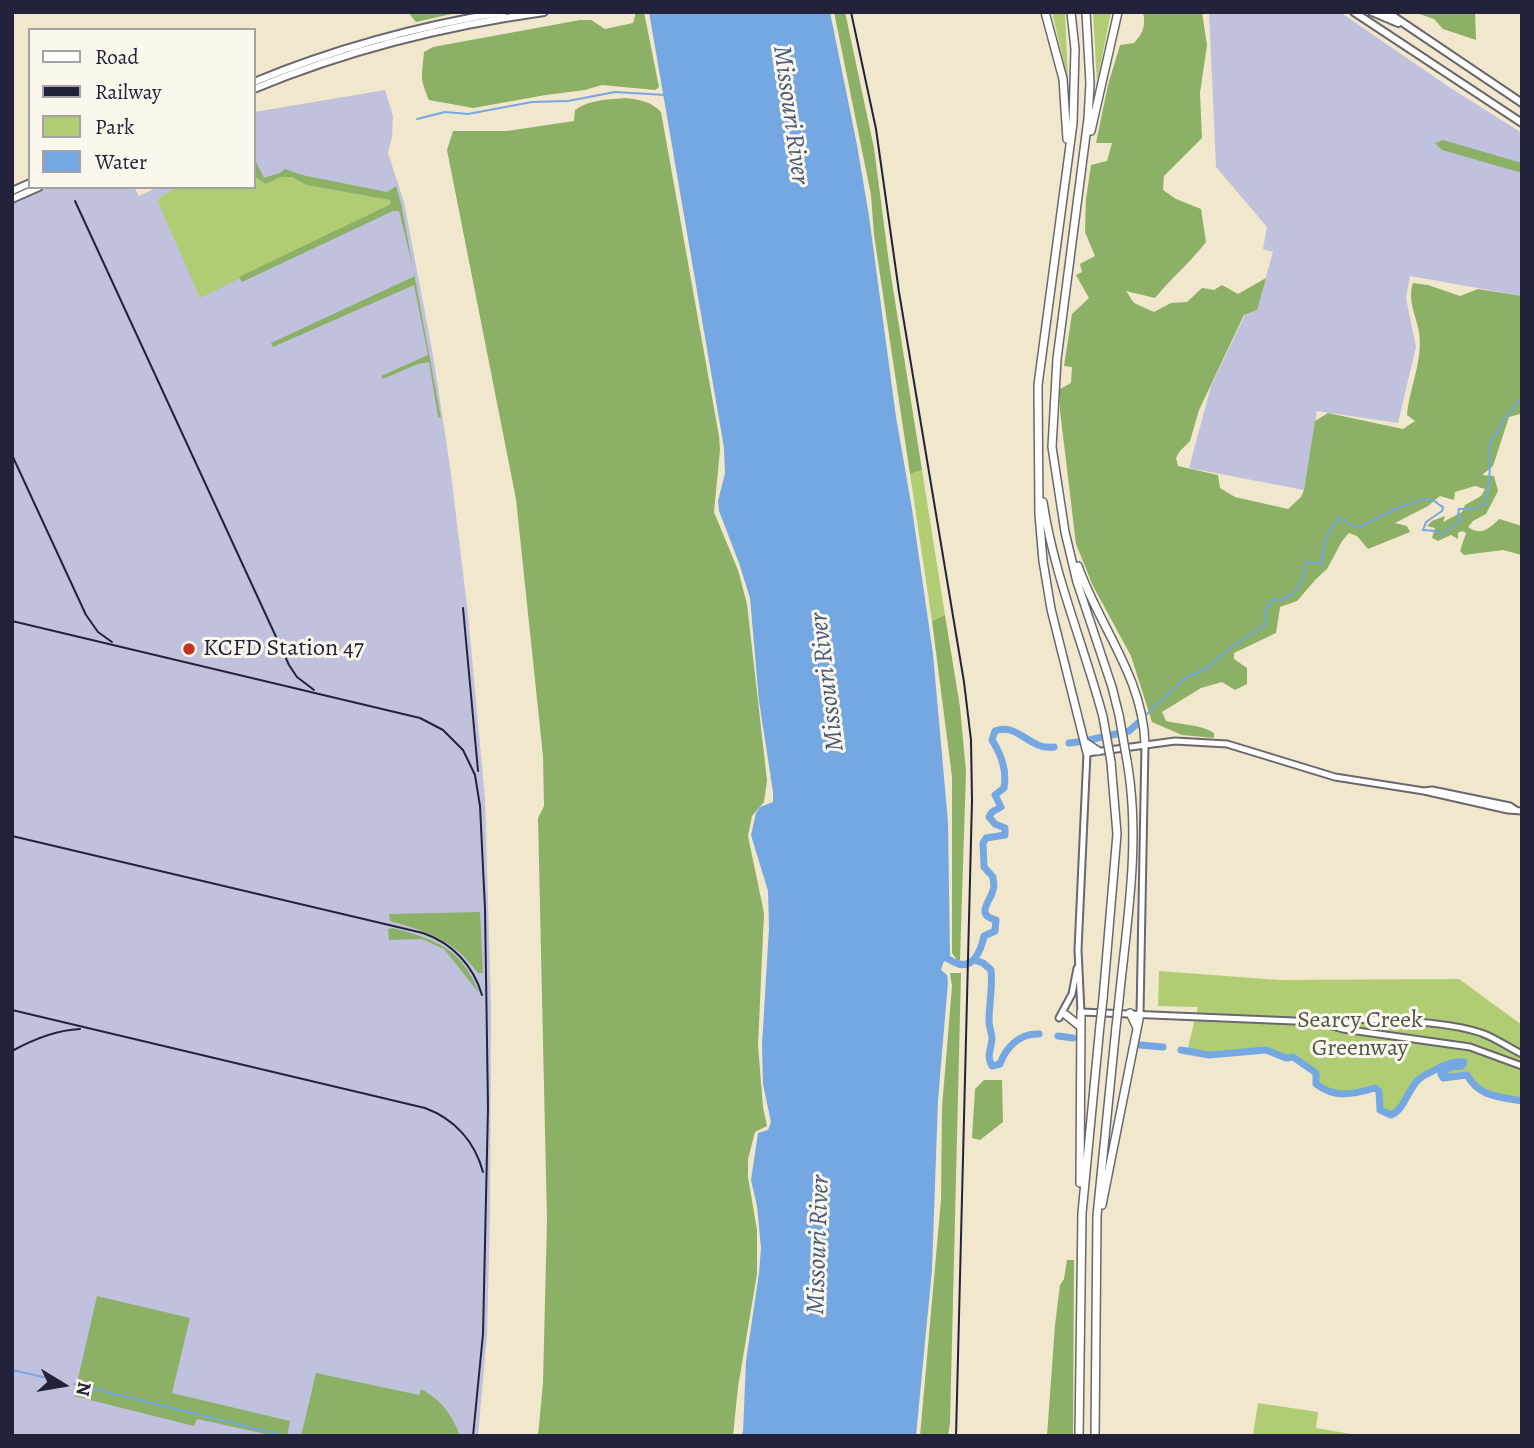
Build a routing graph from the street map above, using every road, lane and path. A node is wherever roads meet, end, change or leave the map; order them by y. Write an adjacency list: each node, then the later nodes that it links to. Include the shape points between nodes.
1 (504, 12): 11 (main road, via 432,26)
2 (544, 12): 11 (main road)
3 (1045, 12): 17 (highway, via 1063,79)
4 (1071, 12): 17 (highway, via 1075,49)
5 (1086, 12): 16 (highway, via 1090,83)
6 (1118, 12): 16 (highway)
7 (1354, 12): 15 (main road)
8 (1372, 12): 10 (main road)
9 (1387, 12): 10 (main road)
10 (1406, 26): 14 (main road)
11 (356, 49): 12 (main road); 13 (main road)
12 (256, 81)
13 (256, 88)
14 (1522, 103)
15 (1522, 123)
16 (1085, 159): 23 (highway, via 1054,392 1052,447)
17 (1068, 160): 22 (highway, via 1038,385)
18 (28, 184): 20 (main road)
19 (34, 189): 21 (main road)
20 (12, 191)
21 (12, 199)
22 (1039, 481): 24 (highway, via 1045,580); 41 (highway, bridge, via 1053,556 1103,717 1117,834)
23 (1065, 532): 25 (highway, via 1088,592 1129,674 1142,715); 42 (highway, bridge, via 1119,715 1132,816 1132,869)
24 (1084, 739): 26 (highway); 27 (highway)
25 (1145, 744): 26 (main road); 28 (main road, via 1227,744 1335,777); 30 (main road)
26 (1098, 751): 27 (main road)
27 (1087, 753): 29 (main road)
28 (1519, 811)
29 (1078, 962): 31 (main road); 35 (main road)
30 (1139, 1000): 33 (main road); 34 (main road)
31 (1081, 1012): 32 (main road); 37 (highway)
32 (1130, 1013): 33 (main road); 38 (highway)
33 (1140, 1014): 34 (main road); 38 (highway)
34 (1157, 1014): 36 (main road)
35 (1062, 1017): 37 (highway)
36 (1318, 1023): 39 (main road, via 1385,1021 1453,1027 1484,1034); 40 (main road, via 1470,1047)
37 (1081, 1027): 41 (highway)
38 (1137, 1028): 42 (highway, via 1109,1162)
39 (1522, 1054)
40 (1522, 1066)
41 (1083, 1198): 43 (highway)
42 (1096, 1254): 44 (highway)
43 (1079, 1436)
44 (1095, 1436)

